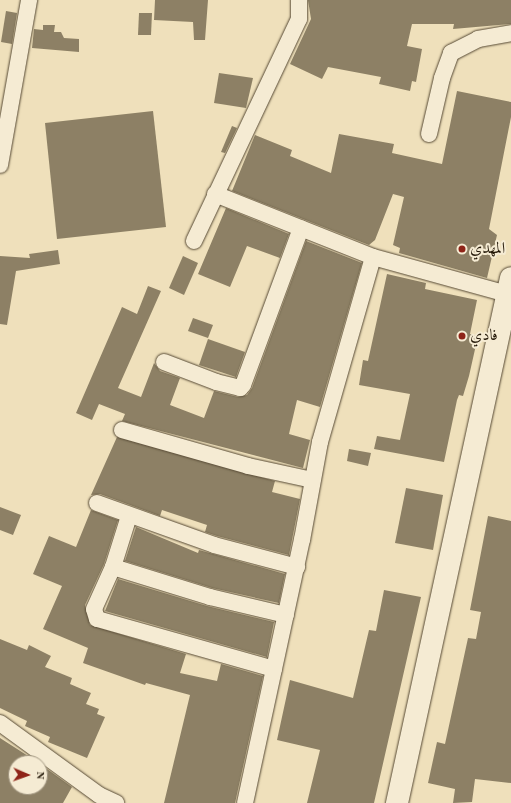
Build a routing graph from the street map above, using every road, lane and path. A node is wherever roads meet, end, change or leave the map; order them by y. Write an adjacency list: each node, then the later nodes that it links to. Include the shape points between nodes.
1 (29, 0): 5 (street)
2 (299, 0): 6 (street, via 299,19)
3 (511, 33): 4 (street, via 478,39 451,53 442,78)
4 (429, 134)
5 (0, 165)
6 (215, 194): 7 (street); 8 (street)
7 (301, 228): 9 (street); 11 (street, via 240,388 216,382)
8 (194, 241)
9 (374, 257): 10 (street); 13 (street, via 320,442)
10 (510, 289): 23 (street)
11 (164, 362)
12 (122, 430): 13 (street, via 248,466)
13 (313, 480): 17 (street)
14 (97, 503): 15 (street)
15 (129, 516): 16 (street); 17 (street, via 214,545)
16 (113, 567): 18 (street, via 210,597); 19 (street, via 94,609 97,619 150,637)
17 (297, 567): 18 (street)
18 (286, 615): 19 (street)
19 (274, 669): 22 (street)
20 (0, 723): 21 (street, via 99,795)
21 (116, 803)
22 (245, 803)
23 (397, 803)

